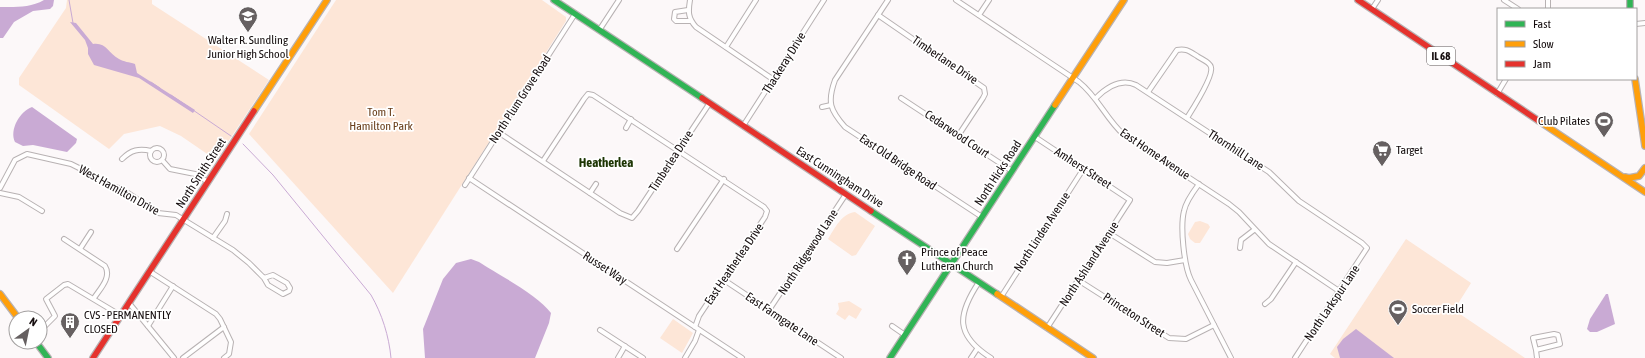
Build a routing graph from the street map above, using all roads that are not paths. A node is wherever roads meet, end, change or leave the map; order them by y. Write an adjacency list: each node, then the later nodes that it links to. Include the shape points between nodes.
1 (327, 0): 54 (street, North Smith Street)
2 (554, 0): 17 (street, East Cunningham Drive)
3 (619, 0): 21 (street)
4 (690, 0): 16 (street)
5 (756, 0): 22 (street)
6 (824, 0): 24 (street, Thackeray Drive)
7 (888, 0): 18 (street)
8 (956, 0): 19 (street, East Home Avenue)
9 (989, 0): 19 (street)
10 (1124, 0): 23 (street, North Hicks Road)
11 (1358, 0): 15 (street, IL 68)
12 (1378, 0): 15 (street)
13 (1504, 0): 14 (street)
14 (1516, 8)
15 (1372, 9): 28 (street, IL 68)
16 (688, 10): 20 (street); 20 (street, via 675,12 674,19)
17 (575, 14): 21 (street, East Cunningham Drive); 38 (street, North Plum Grove Road)
18 (878, 15): 32 (street, via 834,80 830,93); 40 (street, Timberlane Drive, via 984,88 983,98)
19 (979, 15): 23 (street, East Home Avenue)
20 (690, 21): 22 (street)
21 (600, 30): 31 (street, East Cunningham Drive)
22 (726, 47): 24 (street)
23 (1074, 78): 30 (street, East Home Avenue); 41 (street, North Hicks Road)
24 (774, 80): 36 (street, Thackeray Drive)
25 (1505, 80): 28 (street)
26 (1635, 80): 39 (street)
27 (1148, 92): 30 (street, Thornhill Lane, via 1124,82 1114,85); 34 (street, Thornhill Lane); 34 (street, via 1176,50 1186,49 1208,63 1211,72 1201,97)
28 (1497, 94): 51 (street, IL 68)
29 (902, 98): 40 (street, Cedarwood Court)
30 (1096, 98): 56 (street, East Home Avenue, via 1124,135)
31 (709, 104): 36 (street, East Cunningham Drive); 43 (street, Timberlea Drive)
32 (831, 104): 33 (street); 66 (street, East Old Bridge Road, via 836,117 845,127)
33 (822, 107)
34 (1187, 118): 74 (street, Thornhill Lane, via 1269,172 1299,201)
35 (631, 119): 37 (street); 43 (street, East Heatherlea Drive); 47 (street, East Heatherlea Drive, via 588,94)
36 (743, 126): 62 (street, East Cunningham Drive)
37 (626, 128)
38 (498, 132): 47 (street); 52 (street, North Plum Grove Road)
39 (1644, 132): 42 (street)
40 (958, 136): 50 (street, Cedarwood Court)
41 (1035, 137): 48 (street, Amherst Street); 50 (street, North Hicks Road)
42 (1645, 146)
43 (679, 150): 53 (street, East Heatherlea Drive); 61 (street, Timberlea Drive, via 632,218 623,215)
44 (151, 151): 45 (street, via 136,150 129,152); 46 (street, via 150,156 153,160); 46 (street, via 154,148 161,149 164,155)
45 (122, 159)
46 (162, 160): 54 (street, via 170,169 195,174)
47 (543, 161): 61 (street)
48 (1084, 168): 63 (street, Amherst Street); 88 (street, North Linden Avenue)
49 (1645, 168): 51 (street, via 1635,178)
50 (1012, 171): 66 (street, North Hicks Road)
51 (1620, 175): 59 (street, IL 68)
52 (469, 178): 57 (street, North Plum Grove Road); 100 (street, Russet Way)
53 (724, 179): 76 (street); 82 (street, East Heatherlea Drive, via 768,211)
54 (208, 182): 67 (street, North Smith Street)
55 (596, 184): 61 (street)
56 (1199, 184): 68 (street, East Home Avenue, via 1239,212); 77 (street, via 1188,200 1184,212)
57 (465, 185)
58 (0, 188): 67 (street, West Hamilton Drive, via 15,160 27,154 71,164 106,184 122,189 158,213 176,215)
59 (1645, 192)
60 (0, 193): 64 (street, via 19,197)
61 (590, 193)
62 (846, 194): 79 (street, East Cunningham Drive); 93 (street, North Ridgewood Lane)
63 (1130, 200): 70 (street, North Ashland Avenue)
64 (42, 211)
65 (226, 214): 71 (street)
66 (982, 218): 79 (street, North Hicks Road)
67 (184, 220): 71 (street, West Hamilton Drive); 80 (street, North Smith Street)
68 (1254, 230): 73 (street, via 1241,240); 78 (street, East Home Avenue, via 1269,244)
69 (91, 232): 75 (street)
70 (1109, 233): 77 (street, via 1155,262); 83 (street, North Ashland Avenue)
71 (214, 238): 81 (street, West Hamilton Drive, via 249,263)
72 (64, 239): 75 (street)
73 (1240, 248)
74 (1368, 248): 86 (street, North Larkspur Lane)
75 (80, 249): 89 (street, via 104,266 108,273)
76 (677, 249)
77 (1185, 260): 96 (street, via 1189,275)
78 (1296, 262): 86 (street, East Home Avenue); 91 (street)
79 (951, 264): 84 (street, East Cunningham Drive); 103 (street, North Hicks Road)
80 (149, 271): 85 (street); 90 (street, North Smith Street)
81 (264, 278): 81 (street, West Hamilton Drive, via 273,275 287,283 289,291 284,294 268,285)
82 (724, 280): 93 (street, East Farmgate Lane); 100 (street, East Heatherlea Drive, via 700,316)
83 (1078, 280): 96 (street, Princeton Street, via 1169,338 1186,339); 101 (street, North Ashland Avenue)
84 (979, 282): 88 (street, East Cunningham Drive); 105 (street, via 967,301 963,321 969,338)
85 (173, 286): 97 (street); 99 (street, via 216,314)
86 (1339, 291): 121 (street, North Larkspur Lane)
87 (0, 294): 92 (street)
88 (1000, 296): 101 (street, East Cunningham Drive)
89 (94, 298): 94 (street); 95 (street, via 72,285 64,285 46,299 55,316)
90 (129, 303): 94 (street, North Smith Street); 97 (street)
91 (1265, 304)
92 (12, 310)
93 (769, 310): 115 (street, East Farmgate Lane)
94 (120, 316): 107 (street, North Smith Street)
95 (48, 323)
96 (1214, 325): 120 (street)
97 (148, 326): 108 (street)
98 (892, 326): 103 (street)
99 (224, 327): 109 (street); 110 (street, via 231,342 230,354)
100 (697, 328): 113 (street, East Heatherlea Drive, via 695,341); 114 (street, Russet Way)
101 (1047, 328): 119 (street, East Cunningham Drive)
102 (600, 330): 104 (street)
103 (905, 335): 116 (street, North Hicks Road)
104 (625, 346): 111 (street); 112 (street)
105 (977, 349): 117 (street); 118 (street)
106 (1536, 350): 106 (street, via 1560,344 1558,336 1554,334 1535,337 1533,340); 122 (street)
107 (93, 358)
108 (174, 358)
109 (183, 358)
110 (224, 358)
111 (618, 358)
112 (643, 358)
113 (685, 358)
114 (742, 358)
115 (841, 358)
116 (890, 358)
117 (971, 358)
118 (991, 358)
119 (1093, 358)
120 (1231, 358)
121 (1295, 358)
122 (1537, 358)

